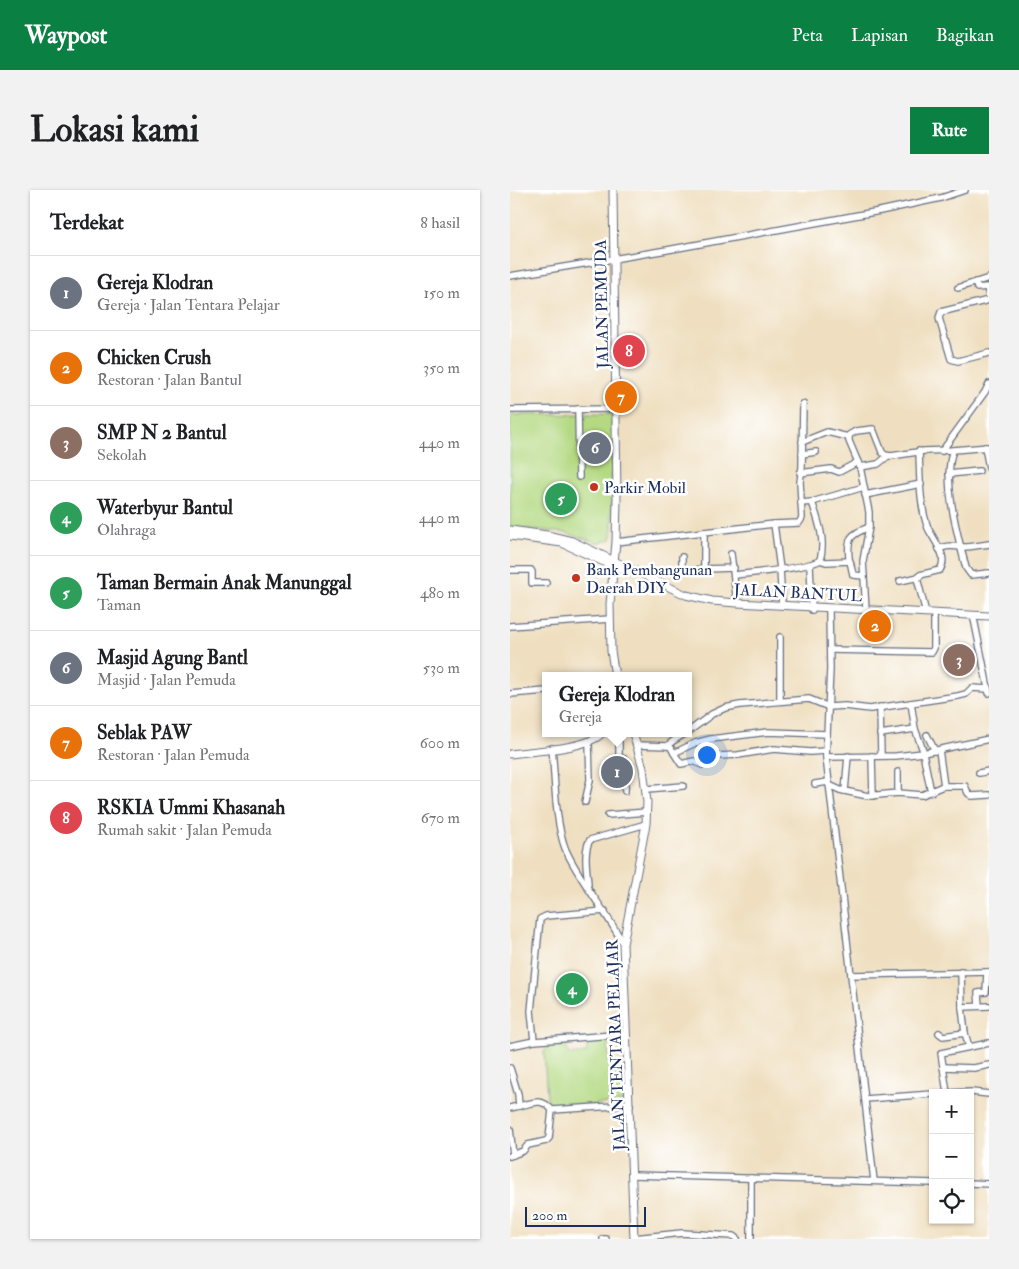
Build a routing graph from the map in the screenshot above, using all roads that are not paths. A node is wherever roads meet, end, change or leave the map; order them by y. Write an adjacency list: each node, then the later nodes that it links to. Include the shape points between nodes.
1 (613, 190): 3 (main road, JALAN PEMUDA)
2 (965, 190): 3 (street, via 880,211)
3 (614, 259): 4 (street); 13 (main road, JALAN PEMUDA)
4 (510, 276)
5 (989, 278): 6 (street)
6 (975, 282): 7 (street); 8 (street, via 977,288 986,287)
7 (958, 288)
8 (989, 298): 9 (street, via 941,312 939,318 951,360)
9 (989, 353)
10 (989, 384): 18 (street)
11 (803, 404): 16 (street)
12 (578, 409): 13 (street); 14 (street); 28 (street)
13 (616, 409): 40 (main road, JALAN PEMUDA)
14 (510, 410)
15 (848, 437): 16 (street, via 827,432); 22 (street, via 854,431 873,429 882,452); 23 (street)
16 (802, 442): 21 (street)
17 (987, 447): 18 (street); 24 (street)
18 (948, 450): 19 (street); 27 (street)
19 (919, 451): 22 (street); 29 (street)
20 (816, 452): 21 (street)
21 (802, 454): 26 (street)
22 (888, 456): 23 (street, via 878,464)
23 (859, 465): 26 (street, via 839,472 831,469); 30 (street)
24 (989, 468)
25 (979, 470): 27 (street)
26 (800, 473): 33 (street)
27 (948, 474): 43 (street)
28 (579, 477)
29 (921, 484): 31 (street); 42 (street, via 926,522)
30 (864, 487): 31 (street); 32 (street)
31 (865, 495): 35 (street)
32 (812, 502): 33 (street); 47 (street, via 821,528)
33 (801, 503): 34 (street, via 800,522)
34 (774, 524): 37 (street); 50 (street)
35 (870, 527): 46 (street, via 851,537); 55 (street, via 863,557)
36 (510, 530): 48 (main road, via 566,539)
37 (704, 532): 40 (street); 51 (street)
38 (510, 536): 39 (street); 48 (main road, via 562,543)
39 (510, 542)
40 (616, 542): 48 (main road, JALAN PEMUDA)
41 (989, 544): 43 (street)
42 (940, 548): 43 (street, via 956,545); 56 (street, via 941,568)
43 (962, 548): 54 (street, via 969,574)
44 (732, 554): 53 (street)
45 (682, 557): 51 (street, via 682,571)
46 (849, 559)
47 (820, 560): 49 (street); 55 (street, via 850,561 853,575)
48 (614, 564): 59 (main road, JALAN BANTUL, via 686,595); 61 (main road, JALAN BANTUL, via 671,594 695,602); 67 (main road)
49 (810, 565): 50 (street); 61 (street)
50 (780, 568): 53 (street); 60 (street)
51 (704, 569): 53 (street)
52 (510, 570): 58 (street, via 531,570 532,583)
53 (734, 572): 59 (street)
54 (989, 573)
55 (864, 576): 62 (street)
56 (918, 577): 57 (street); 64 (street)
57 (900, 581)
58 (546, 583)
59 (737, 603): 60 (main road, JALAN BANTUL)
60 (782, 605): 61 (main road, JALAN BANTUL)
61 (812, 608): 62 (main road, JALAN BANTUL); 63 (main road, JALAN BANTUL)
62 (866, 610): 64 (main road, JALAN BANTUL)
63 (829, 611): 66 (main road, JALAN BANTUL); 72 (street)
64 (926, 613): 65 (main road, JALAN BANTUL)
65 (989, 616)
66 (934, 617): 68 (main road, JALAN BANTUL); 72 (street, via 932,652)
67 (610, 619): 70 (street); 73 (main road)
68 (974, 619): 69 (main road, JALAN BANTUL); 75 (street)
69 (989, 620)
70 (510, 626)
71 (780, 637): 77 (street)
72 (830, 650): 79 (street)
73 (613, 672)
74 (542, 691): 76 (street)
75 (989, 691): 78 (street, via 972,688 958,696)
76 (510, 694)
77 (780, 701): 79 (street, via 809,699); 81 (street, via 725,708)
78 (911, 702): 80 (street); 82 (street)
79 (829, 707): 80 (street); 83 (street)
80 (880, 707): 84 (street)
81 (692, 729)
82 (915, 729): 84 (street); 97 (street)
83 (827, 734): 96 (street, via 768,732 711,739); 99 (street)
84 (880, 734): 102 (street)
85 (926, 735): 95 (street)
86 (599, 737): 90 (main road)
87 (634, 737): 92 (main road, JALAN TENTARA PELAJAR)
88 (679, 737): 93 (street)
89 (989, 739): 95 (street)
90 (589, 743): 94 (main road); 117 (street, via 590,780)
91 (619, 744): 111 (street, via 619,756 626,761)
92 (637, 745): 93 (street); 110 (main road, JALAN TENTARA PELAJAR)
93 (667, 746): 96 (street)
94 (552, 748): 98 (main road); 121 (street, via 562,839)
95 (937, 751): 97 (street); 109 (street)
96 (674, 752): 99 (street, via 681,764 694,761 702,765 718,756 774,749)
97 (924, 753): 102 (street); 114 (street)
98 (510, 754)
99 (826, 754): 100 (street); 107 (street)
100 (848, 756): 101 (street); 112 (street)
101 (872, 756): 102 (street); 116 (street)
102 (880, 756)
103 (989, 771): 105 (street)
104 (898, 772): 113 (street)
105 (979, 773)
106 (815, 784): 107 (street)
107 (829, 784): 112 (street); 126 (street)
108 (682, 786): 110 (street)
109 (944, 786): 114 (street); 115 (street, via 964,785 972,796)
110 (647, 789): 118 (main road, JALAN TENTARA PELAJAR)
111 (625, 791)
112 (845, 791): 116 (street)
113 (898, 792): 114 (street, via 922,795); 116 (street)
114 (931, 792)
115 (989, 795)
116 (873, 796)
117 (585, 802)
118 (647, 812): 119 (street); 120 (main road, JALAN TENTARA PELAJAR)
119 (608, 815)
120 (646, 824): 121 (street, via 588,843); 123 (main road, JALAN TENTARA PELAJAR)
121 (588, 886): 122 (street)
122 (604, 911): 123 (street); 133 (street, via 540,919 531,1011)
123 (623, 944): 132 (main road, JALAN TENTARA PELAJAR)
124 (960, 972): 125 (street); 126 (street); 127 (street)
125 (988, 972): 128 (street, via 986,992 978,993)
126 (850, 975): 146 (street)
127 (962, 1006): 128 (street); 131 (street)
128 (979, 1006): 129 (street)
129 (989, 1006)
130 (939, 1032): 131 (street, via 943,1036)
131 (965, 1033): 136 (street)
132 (626, 1034): 133 (street); 147 (main road, JALAN TENTARA PELAJAR)
133 (534, 1041): 135 (street)
134 (989, 1043): 136 (street)
135 (510, 1046)
136 (969, 1047): 138 (street, via 941,1053)
137 (989, 1065): 138 (street)
138 (943, 1067): 140 (street)
139 (510, 1068): 142 (street)
140 (946, 1089)
141 (974, 1092): 144 (street)
142 (518, 1094): 145 (street); 148 (street)
143 (929, 1094): 146 (street)
144 (989, 1094)
145 (510, 1096)
146 (865, 1099): 155 (street)
147 (630, 1105): 150 (street); 153 (main road, JALAN TENTARA PELAJAR)
148 (519, 1106): 149 (street); 150 (street, via 544,1102)
149 (510, 1108)
150 (552, 1110): 152 (street, via 548,1140 528,1145 525,1150)
151 (510, 1129): 152 (street)
152 (512, 1155)
153 (633, 1175): 154 (street); 159 (main road, JALAN TENTARA PELAJAR)
154 (751, 1178): 155 (street); 161 (street)
155 (874, 1181): 156 (street)
156 (929, 1183)
157 (974, 1184): 158 (street)
158 (989, 1184)
159 (634, 1239): 160 (street, via 682,1233 733,1236)
160 (737, 1239)
161 (751, 1239)

